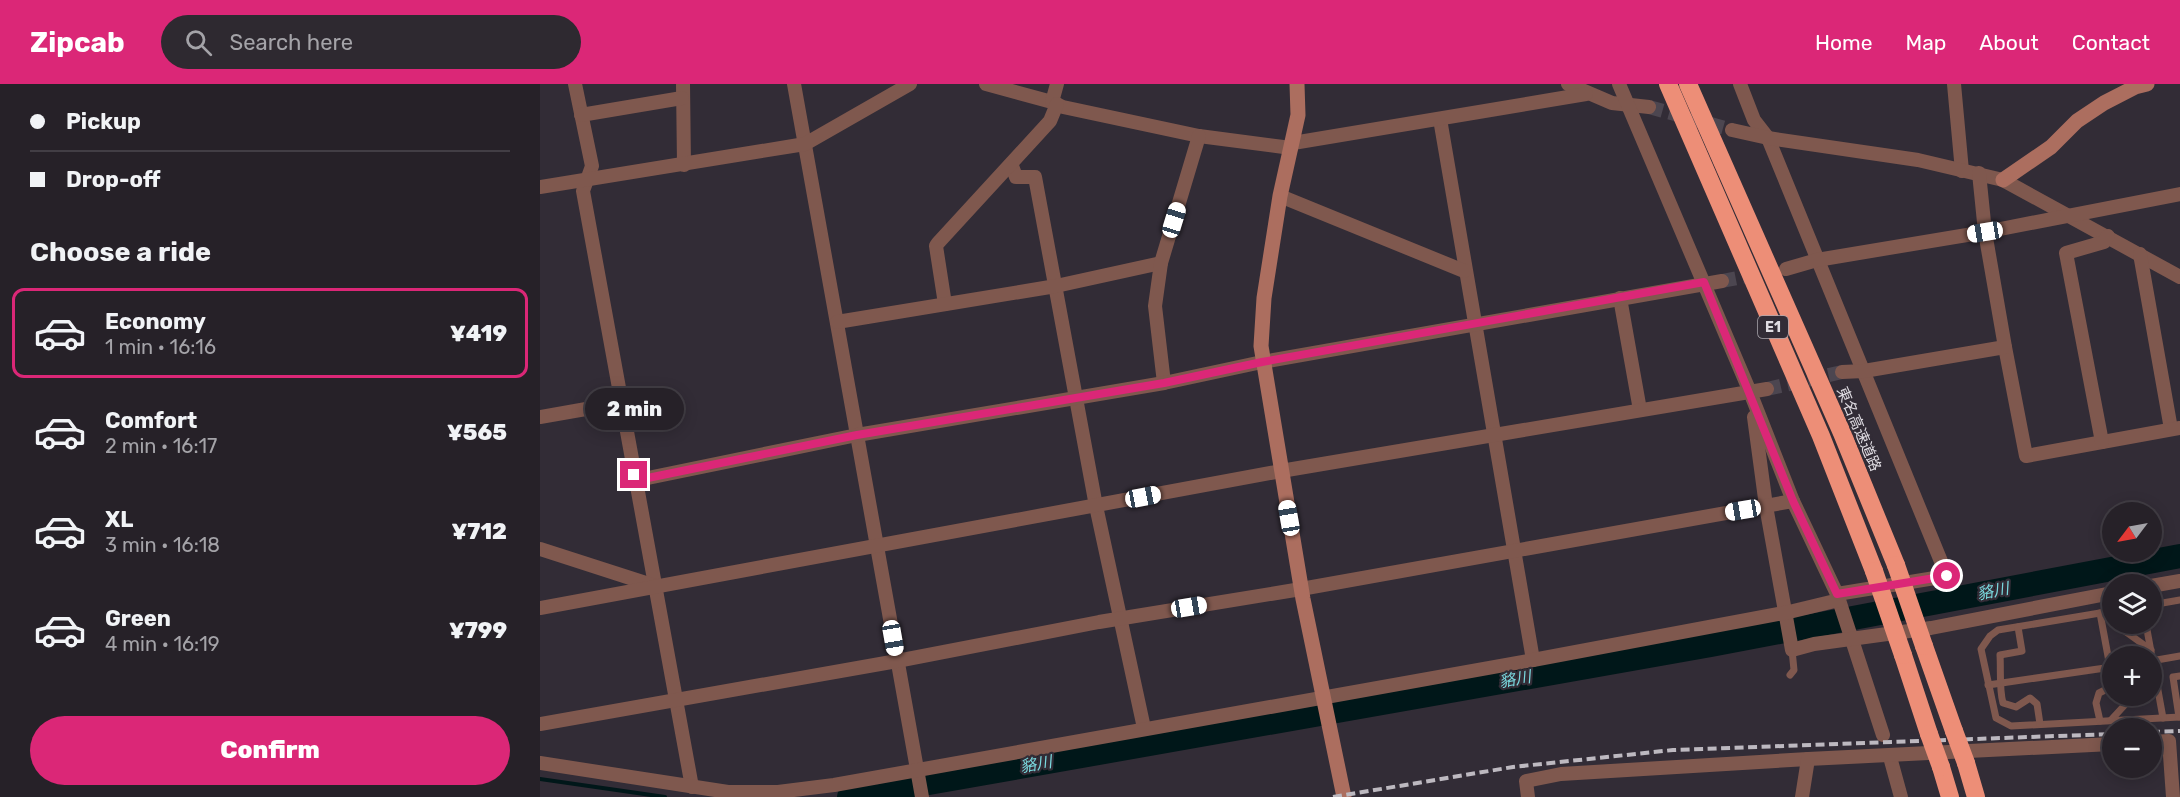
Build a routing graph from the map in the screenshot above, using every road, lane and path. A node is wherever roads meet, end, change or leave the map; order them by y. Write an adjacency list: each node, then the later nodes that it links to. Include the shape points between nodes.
1 (575, 84): 19 (street)
2 (794, 84): 24 (street)
3 (907, 84): 24 (street)
4 (986, 84): 16 (street)
5 (1057, 84): 16 (street)
6 (1297, 84): 25 (street, via 1298,115)
7 (1568, 84): 15 (street)
8 (1619, 84): 17 (street)
9 (1668, 84): 126 (highway, E1, bridge, via 1821,436 1874,571)
10 (1688, 84): 127 (highway, 東名高速道路 / E1, bridge, via 1896,565)
11 (1740, 84): 23 (street, via 1755,120)
12 (1954, 84): 28 (street)
13 (2147, 84): 30 (street, via 2104,103)
14 (683, 91): 19 (street); 26 (street)
15 (1586, 94): 17 (street); 20 (street)
16 (1055, 103): 22 (street); 27 (street, via 1050,121)
17 (1629, 106): 18 (street); 45 (street)
18 (1649, 108)
19 (581, 115): 31 (street, via 592,166)
20 (1440, 119): 25 (street); 42 (street)
21 (1732, 130): 23 (street)
22 (1199, 136): 25 (street); 40 (street)
23 (1768, 138): 28 (street, via 1918,160); 39 (street)
24 (805, 144): 26 (street); 49 (street)
25 (1292, 145): 34 (street)
26 (684, 165): 31 (street)
27 (1012, 166): 46 (street, via 1016,177 1035,177); 48 (street, via 936,246)
28 (1962, 171): 29 (street)
29 (1979, 173): 30 (street); 36 (street)
30 (2003, 180): 35 (street)
31 (589, 181): 32 (street); 59 (street, via 583,191)
32 (540, 187)
33 (2180, 194): 35 (street)
34 (1280, 196): 42 (street); 52 (street, via 1264,298)
35 (2068, 215): 36 (street); 37 (street)
36 (1985, 232): 39 (street); 51 (street)
37 (2108, 236): 38 (street); 65 (street, via 2104,242 2066,253)
38 (2140, 254): 43 (street); 62 (street)
39 (1818, 260): 41 (street); 54 (street)
40 (1161, 263): 46 (street); 55 (street, via 1155,306)
41 (1786, 269)
42 (1464, 272): 50 (street)
43 (2180, 277)
44 (1722, 281): 45 (street)
45 (1704, 282): 47 (street); 58 (street)
46 (1056, 285): 48 (street); 57 (street)
47 (1620, 298): 50 (street); 60 (street)
48 (945, 304): 49 (street)
49 (837, 322): 64 (street)
50 (1473, 324): 52 (street); 63 (street)
51 (2005, 347): 54 (street); 65 (street, via 2026,456)
52 (1262, 362): 55 (street); 66 (street)
53 (1842, 372): 54 (street)
54 (1864, 372): 79 (street, via 1947,576)
55 (1164, 383): 57 (street)
56 (1767, 389): 58 (street)
57 (1077, 396): 64 (street); 69 (street)
58 (1752, 396): 60 (street); 68 (street); 70 (street)
59 (620, 403): 61 (street); 67 (street)
60 (1640, 410): 63 (street)
61 (540, 417)
62 (2175, 428): 65 (street)
63 (1496, 434): 66 (street); 73 (street)
64 (857, 435): 67 (street); 71 (street)
65 (2102, 442)
66 (1281, 471): 69 (street); 77 (street)
67 (638, 480): 76 (street)
68 (1793, 501): 70 (street); 79 (street)
69 (1096, 506): 71 (street); 85 (street)
70 (1766, 506): 73 (street); 83 (street)
71 (878, 545): 76 (street); 95 (street)
72 (540, 549): 76 (street)
73 (1516, 549): 77 (street); 94 (street)
74 (2180, 581): 75 (street)
75 (2162, 584)
76 (657, 586): 82 (street); 103 (street)
77 (1301, 589): 85 (street); 102 (street)
78 (2102, 595): 88 (street)
79 (1839, 598): 83 (street); 88 (street)
80 (2180, 600): 81 (lane)
81 (2162, 603)
82 (540, 608)
83 (1785, 613): 91 (street); 94 (street)
84 (2100, 613): 86 (lane); 89 (lane)
85 (1121, 618): 95 (street); 112 (street)
86 (2019, 627): 99 (lane, via 2022,651 2000,655); 100 (lane, via 1998,630 1981,649)
87 (2128, 634): 90 (lane)
88 (1852, 639): 91 (street); 113 (street)
89 (2107, 646)
90 (2145, 646)
91 (1791, 647): 97 (lane, via 1794,670)
92 (2180, 656): 93 (lane)
93 (2162, 659)
94 (1533, 660): 102 (street)
95 (897, 661): 103 (street); 119 (street)
96 (2102, 668): 99 (lane)
97 (1790, 675)
98 (2180, 676): 106 (lane, via 2173,677)
99 (2003, 683): 100 (lane); 111 (lane, via 2003,703 2016,707 2030,698 2037,704)
100 (1988, 685): 111 (lane, via 1996,718 2011,726)
101 (2102, 692): 109 (lane, via 2096,703)
102 (1324, 697): 112 (street); 122 (street)
103 (677, 698): 110 (street); 120 (street)
104 (2124, 706): 107 (lane)
105 (2160, 706): 108 (lane)
106 (2180, 716): 108 (lane)
107 (2113, 718)
108 (2163, 718)
109 (2100, 721): 111 (lane)
110 (540, 724)
111 (2040, 724)
112 (1144, 728): 119 (street)
113 (1883, 735)
114 (2174, 740): 128 (street)
115 (2102, 745): 116 (street)
116 (1890, 757): 117 (street); 125 (street)
117 (1808, 759): 123 (street, via 1561,774 1526,782); 124 (street)
118 (540, 763): 120 (street)
119 (917, 770): 120 (street, via 778,792); 121 (street)
120 (692, 787)
121 (922, 797)
122 (1344, 797)
123 (1528, 797)
124 (1802, 797)
125 (1901, 797)
126 (1950, 797)
127 (1976, 797)
128 (2173, 797)

